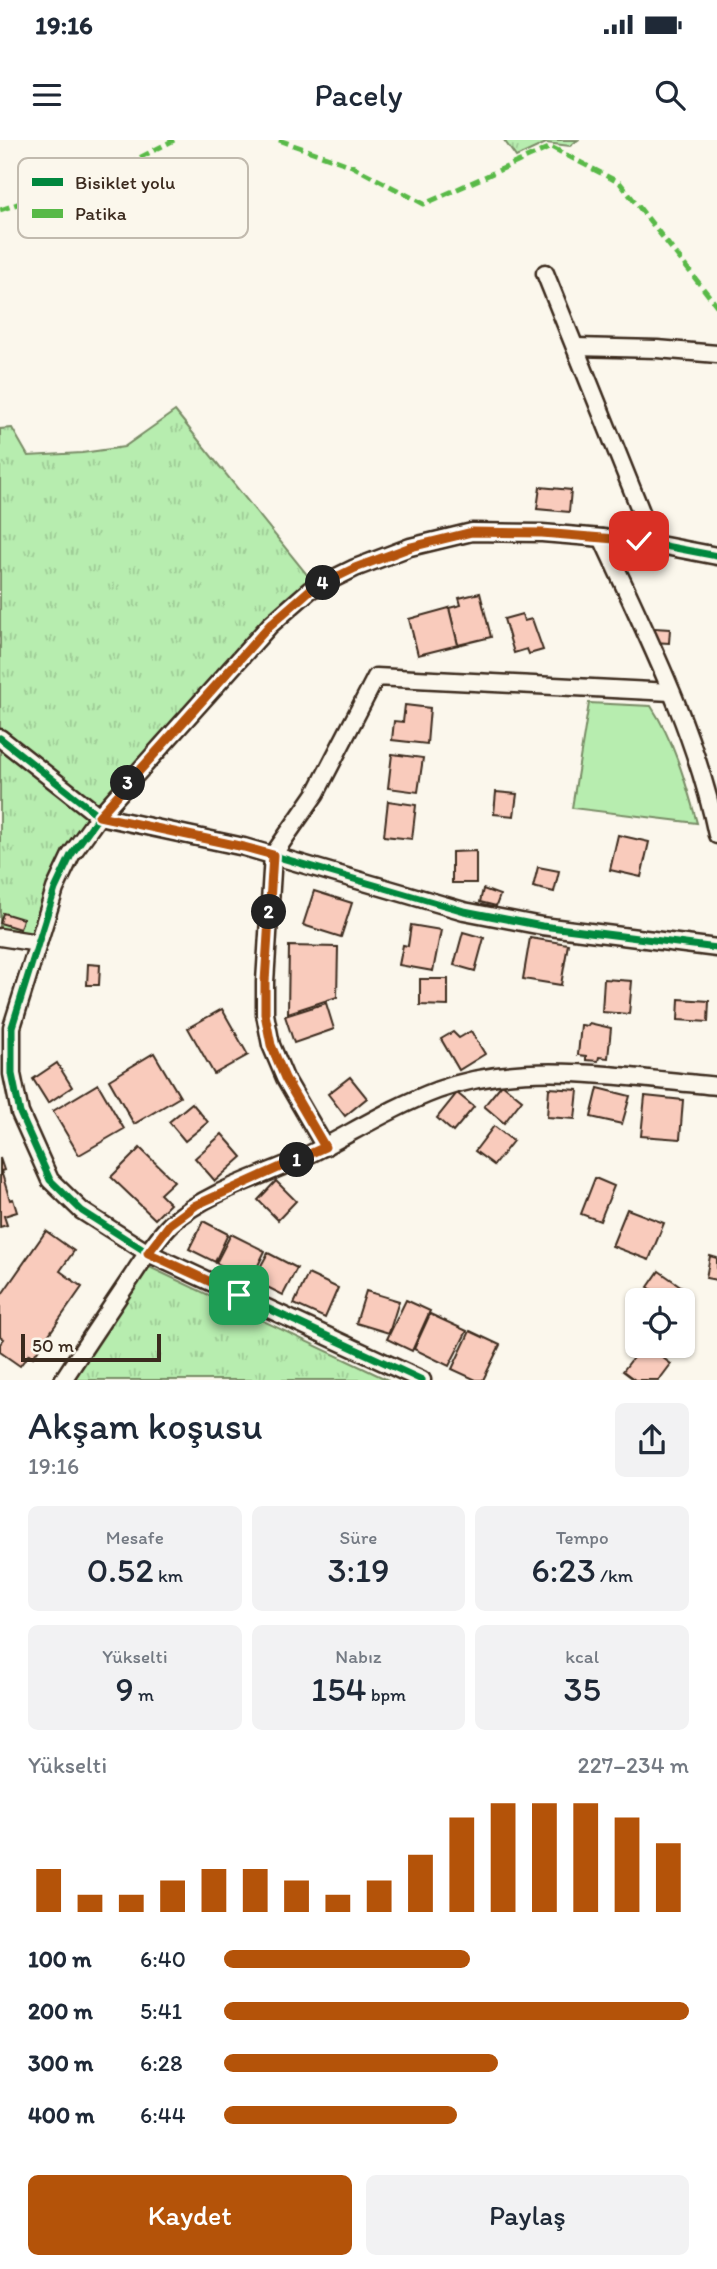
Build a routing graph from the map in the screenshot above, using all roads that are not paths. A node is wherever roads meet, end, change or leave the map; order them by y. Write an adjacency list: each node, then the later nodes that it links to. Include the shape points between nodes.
1 (545, 273): 2 (street)
2 (575, 347): 3 (street); 5 (street)
3 (717, 354)
4 (602, 538): 5 (street); 7 (street); 9 (street, via 472,532 411,547 310,590 270,625)
5 (654, 544): 6 (street)
6 (717, 556)
7 (671, 692): 10 (street, via 711,803); 11 (street, via 376,677 316,793)
8 (0, 738): 9 (street)
9 (99, 816): 11 (street); 13 (street, via 71,855)
10 (717, 835)
11 (273, 855): 14 (street, via 464,911 542,926); 16 (street, via 265,1014 271,1045 285,1078)
12 (0, 937): 13 (street)
13 (38, 943): 17 (street, via 12,1027 12,1074 20,1112 50,1180 82,1211)
14 (717, 948)
15 (717, 1086): 16 (street, via 569,1073 471,1080 437,1090)
16 (325, 1147): 17 (street, via 196,1205 170,1224)
17 (148, 1253): 18 (street); 19 (street)
18 (63, 1380)
19 (422, 1380)

